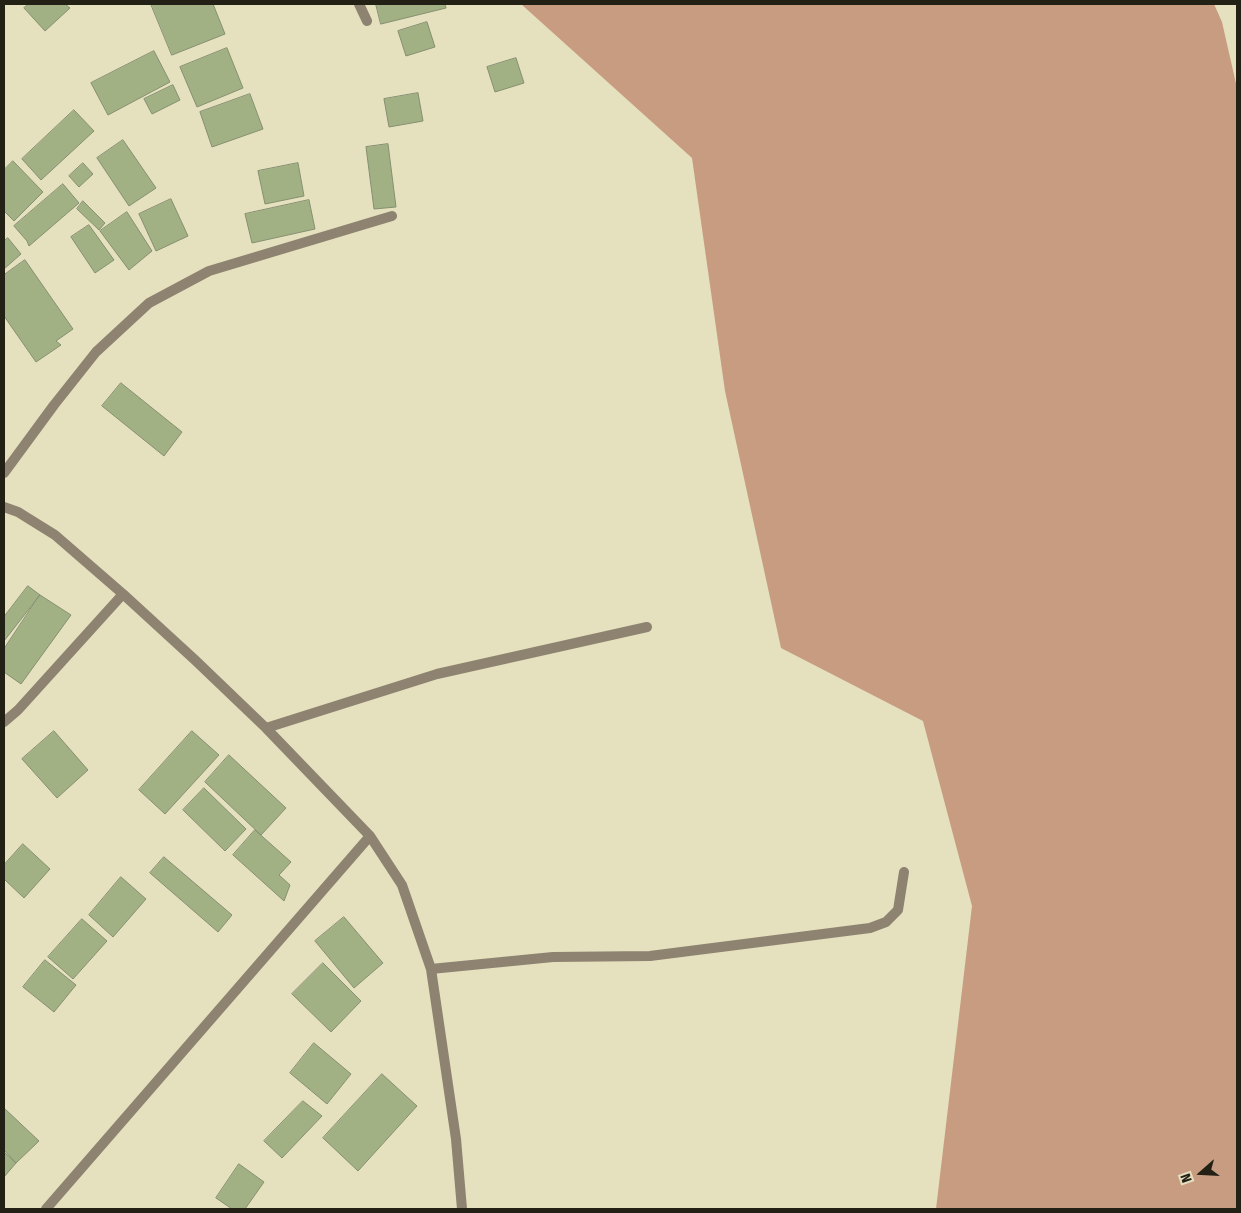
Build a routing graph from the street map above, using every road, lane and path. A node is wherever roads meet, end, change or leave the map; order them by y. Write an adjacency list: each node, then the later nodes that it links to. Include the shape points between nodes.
1 (360, 4): 2 (street)
2 (367, 21)
3 (392, 216): 4 (street, via 209,271 150,303 96,352)
4 (4, 473)
5 (4, 507): 6 (street, via 55,535)
6 (123, 594): 8 (street); 9 (street)
7 (647, 627): 9 (street, via 437,674)
8 (4, 722)
9 (266, 728): 10 (street)
10 (370, 836): 12 (street, via 402,884); 13 (street)
11 (904, 872): 12 (street, via 898,910 886,922 870,928 650,956 553,957)
12 (432, 969): 14 (street, via 456,1139)
13 (46, 1209)
14 (462, 1209)

